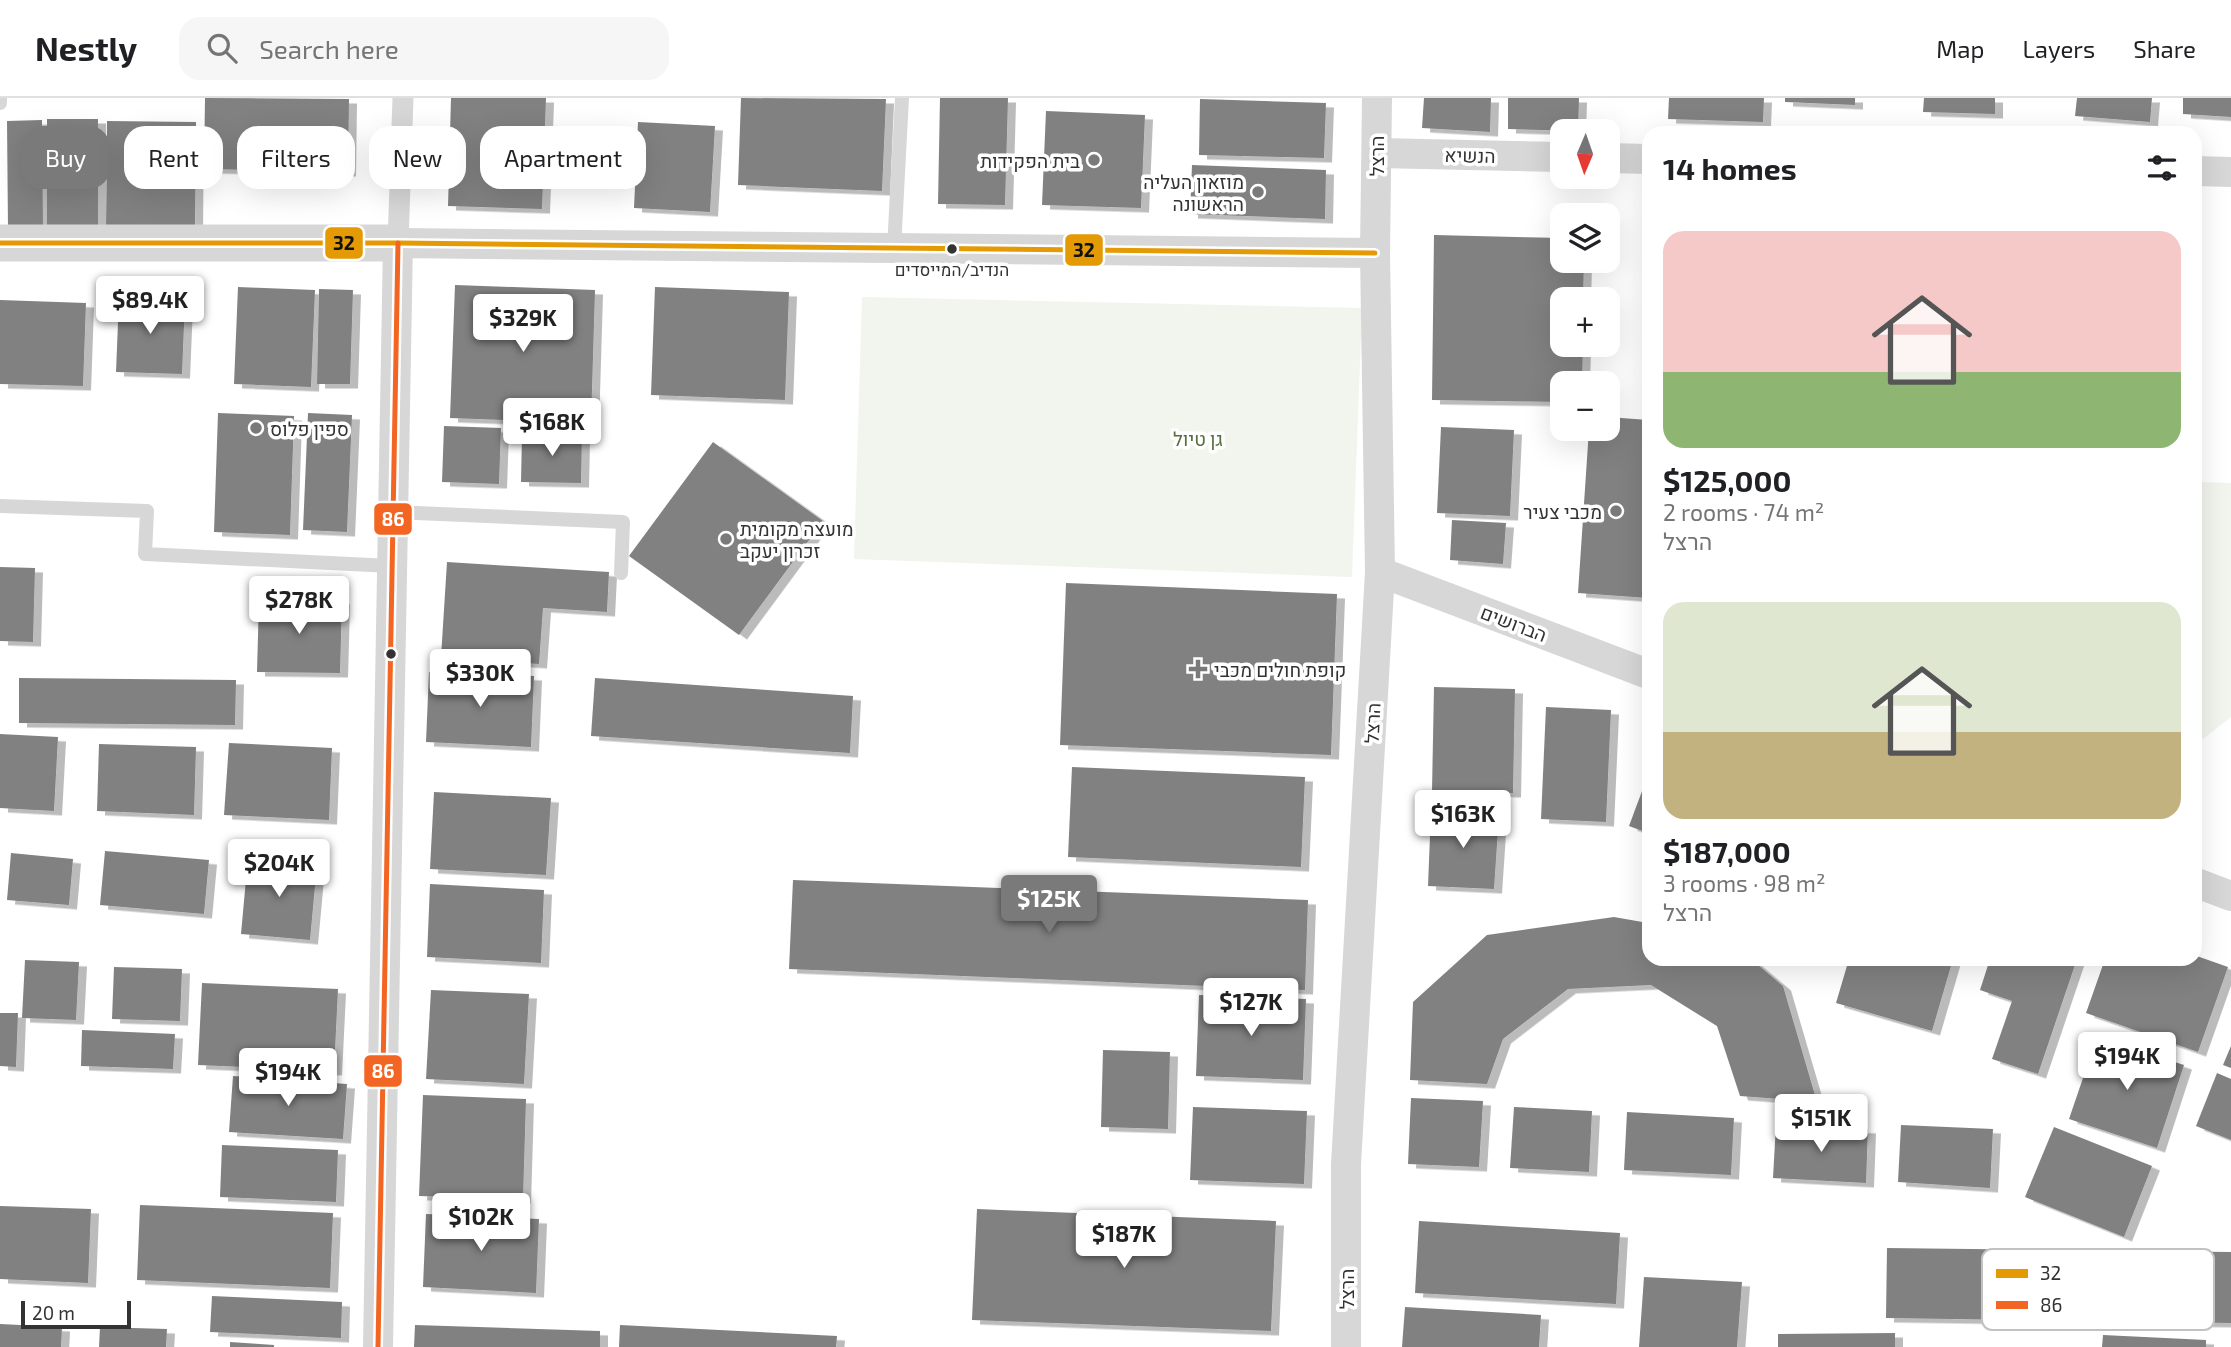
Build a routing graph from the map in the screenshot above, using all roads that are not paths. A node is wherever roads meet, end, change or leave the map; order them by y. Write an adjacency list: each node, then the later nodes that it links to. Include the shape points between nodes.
1 (403, 98): 11 (street)
2 (902, 98): 12 (lane)
3 (1377, 98): 4 (street, הרצל)
4 (1377, 153): 5 (street, הנשיא); 13 (street, הרצל)
5 (1550, 157)
6 (1620, 158): 7 (street)
7 (1642, 159)
8 (2202, 171): 9 (street)
9 (2231, 172)
10 (0, 243): 11 (street)
11 (398, 243): 12 (street); 15 (street)
12 (894, 249): 13 (street)
13 (1375, 253): 17 (street, הרצל)
14 (0, 506): 16 (lane, via 147,511 145,554)
15 (393, 512): 16 (street); 18 (lane, via 623,522)
16 (391, 566): 22 (street)
17 (1380, 572): 19 (street, הברושים); 23 (street, הרצל, via 1346,1164)
18 (621, 573)
19 (1642, 672)
20 (2202, 885): 21 (street)
21 (2231, 896)
22 (378, 1347)
23 (1346, 1347)

